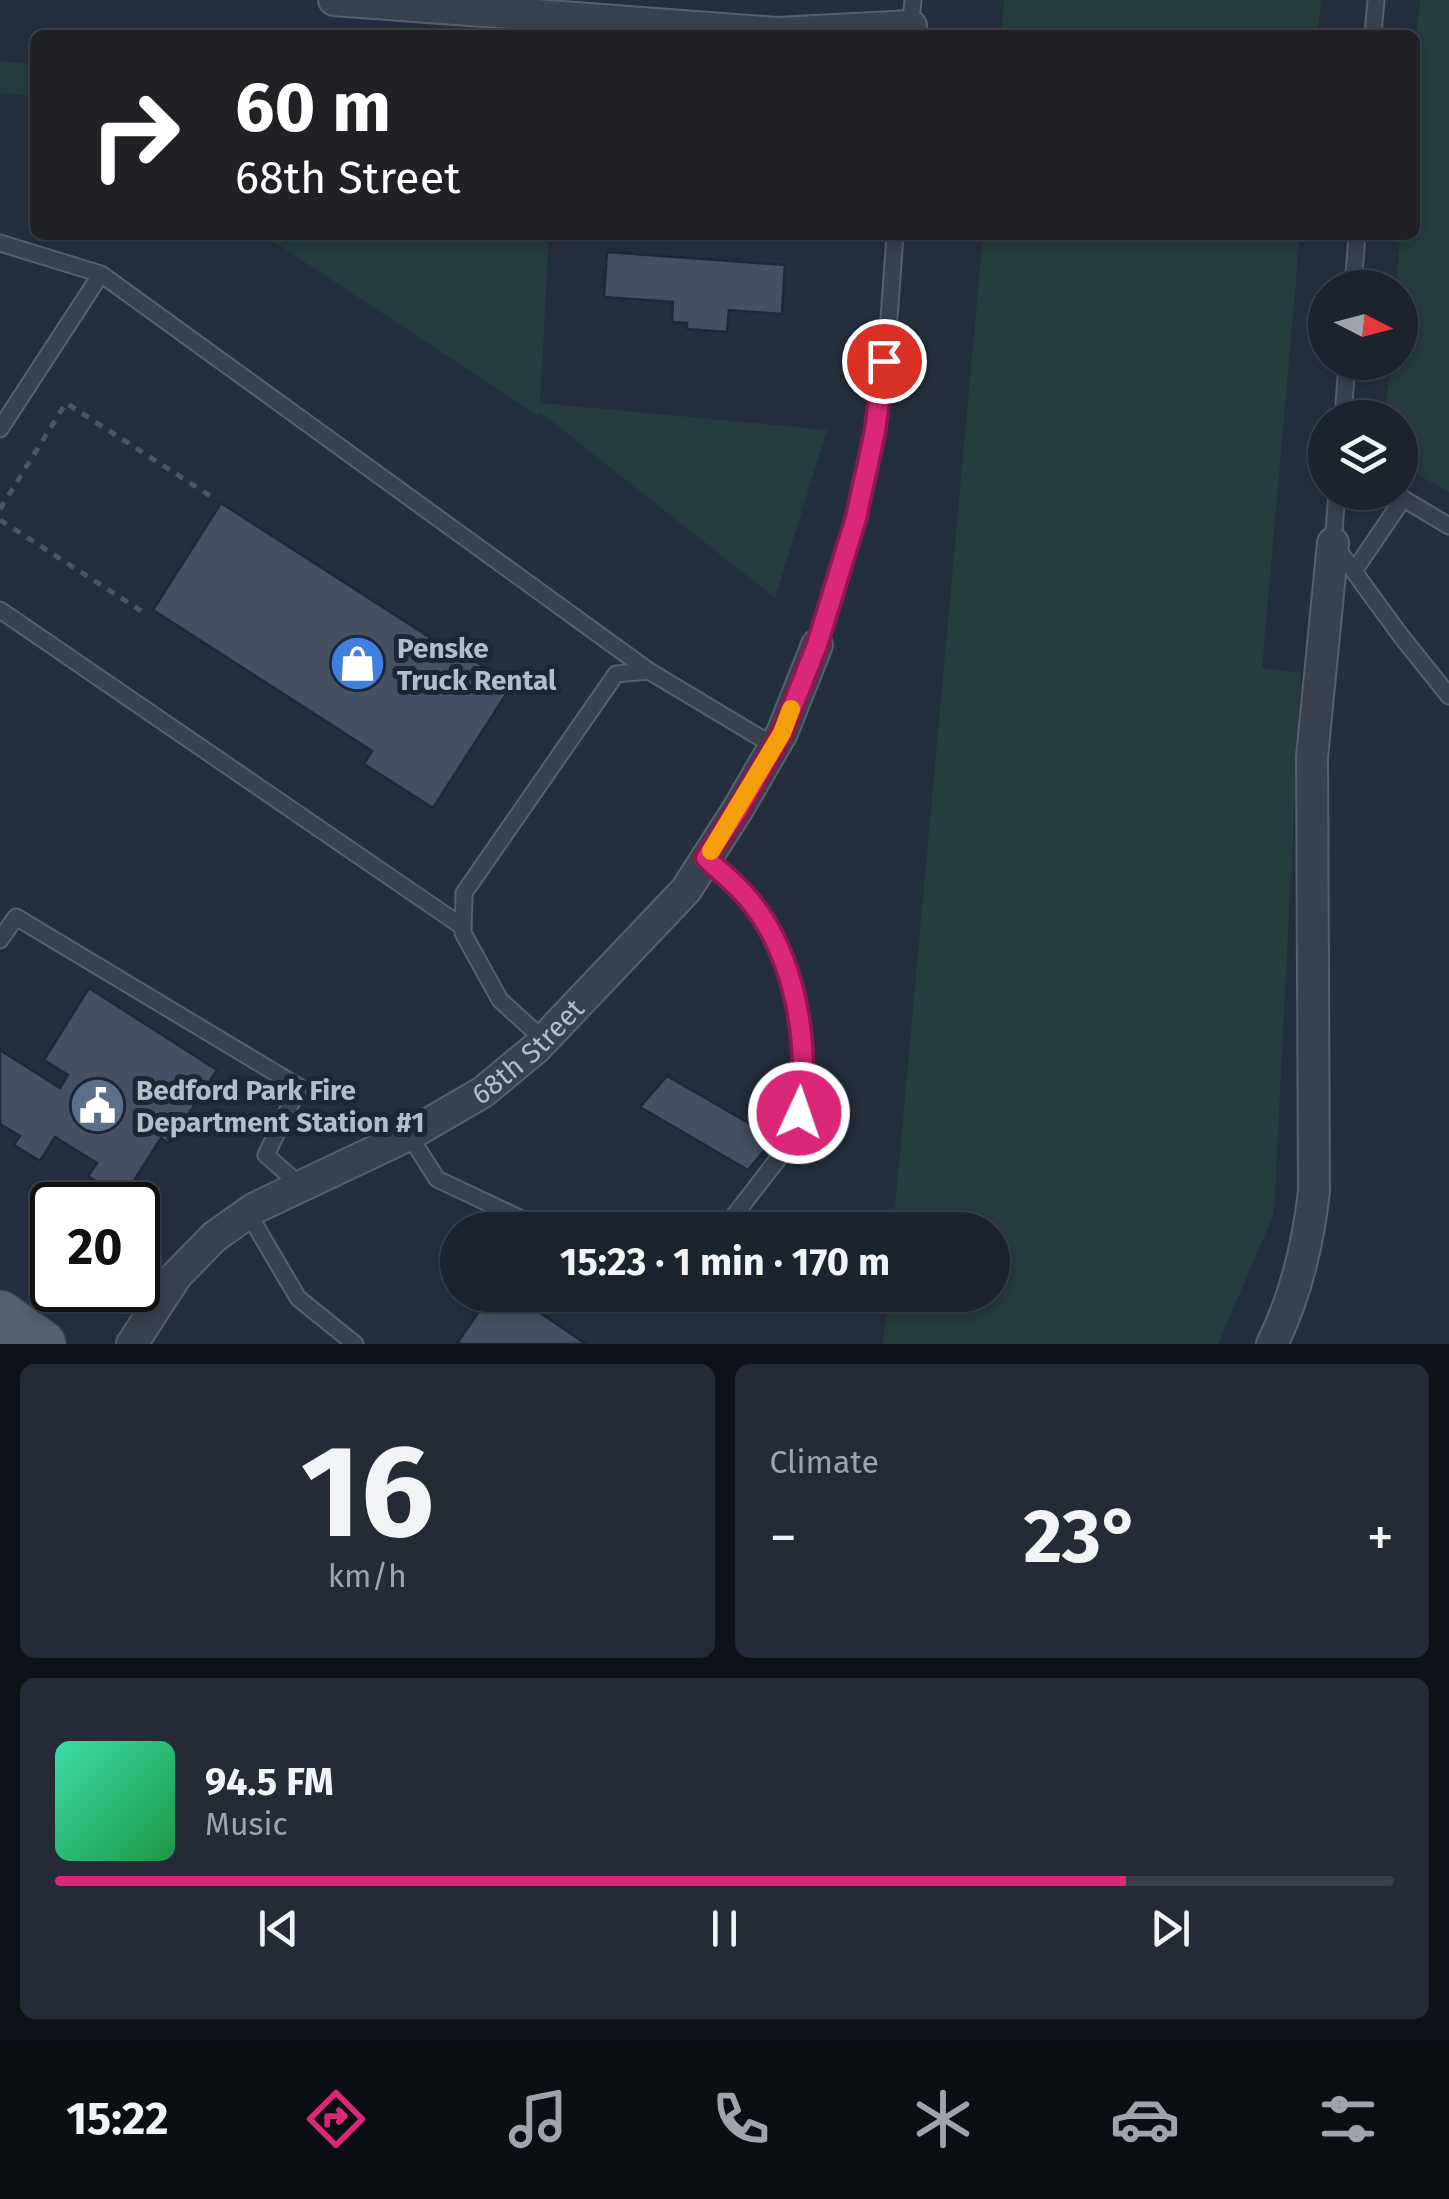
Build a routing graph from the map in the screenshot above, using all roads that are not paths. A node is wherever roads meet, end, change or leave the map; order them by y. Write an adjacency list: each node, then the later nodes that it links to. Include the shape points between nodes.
1 (334, 0): 3 (street)
2 (1376, 0): 7 (lane)
3 (410, 3): 5 (street)
4 (911, 20): 6 (street)
5 (753, 30)
6 (800, 30)
7 (1373, 30)
8 (895, 240): 22 (lane, via 875,431)
9 (1357, 240): 12 (lane)
10 (5, 244): 11 (lane); 13 (lane)
11 (0, 261)
12 (1354, 270)
13 (101, 274): 14 (lane); 23 (lane)
14 (0, 429)
15 (1418, 508): 18 (lane)
16 (1336, 510): 19 (lane)
17 (1390, 510): 20 (lane)
18 (1449, 526)
19 (1333, 543): 20 (lane); 39 (street, via 1312,757 1314,1191 1308,1245)
20 (1354, 572): 24 (lane)
21 (0, 610): 27 (lane)
22 (817, 645): 25 (street, 68th Street)
23 (649, 671): 25 (lane); 27 (lane, via 616,674 464,893)
24 (1449, 696)
25 (774, 746): 26 (street, 68th Street)
26 (706, 858): 29 (street, 68th Street, via 686,890); 33 (lane, via 747,897 782,952 798,1010 803,1088 795,1137)
27 (463, 926): 29 (lane, via 500,1000)
28 (0, 940): 31 (lane, via 16,917 299,1087 266,1155)
29 (544, 1040): 30 (street, 68th Street, via 484,1092)
30 (409, 1135): 31 (street, 68th Street); 32 (lane, via 437,1178)
31 (301, 1186): 34 (street, 68th Street)
32 (507, 1212)
33 (736, 1212)
34 (248, 1213): 36 (lane, via 298,1298); 38 (street, 68th Street, via 176,1276)
35 (0, 1315): 37 (main road)
36 (345, 1341)
37 (41, 1344)
38 (132, 1344)
39 (1272, 1344)

